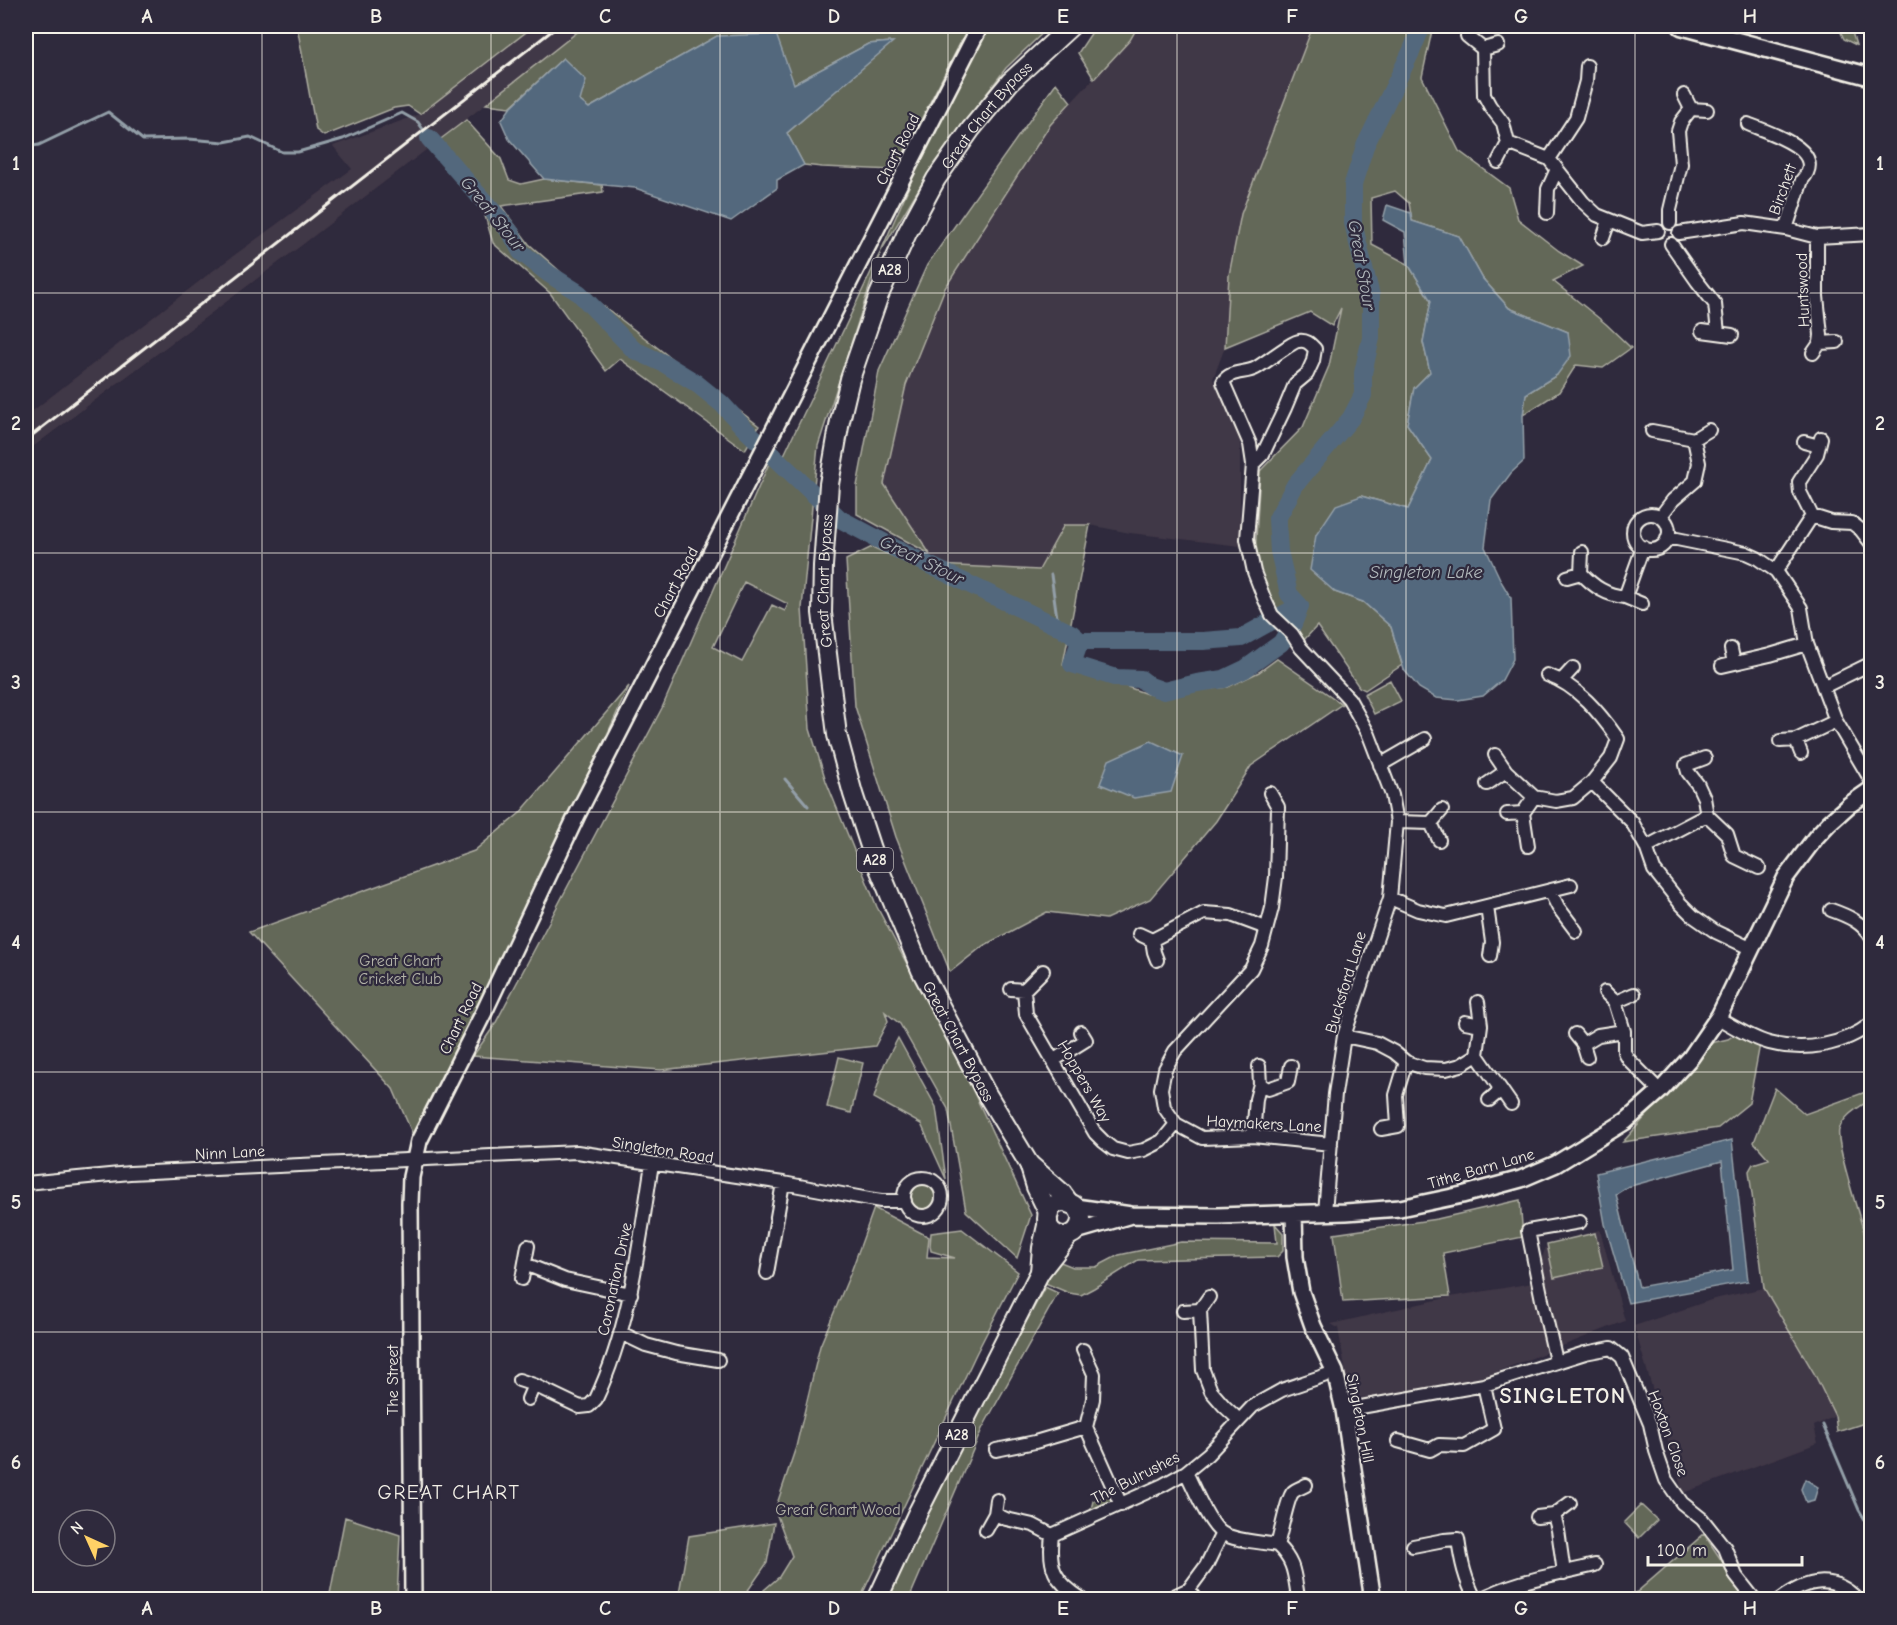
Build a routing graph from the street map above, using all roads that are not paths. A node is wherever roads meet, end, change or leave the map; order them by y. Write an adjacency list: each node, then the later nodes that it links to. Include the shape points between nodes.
1 (980, 26): 120 (street, Chart Road, via 577,814 419,1141)
2 (1071, 26): 122 (main road, Great Chart Bypass / A28, via 1022,70 953,153 898,251 850,379 829,484 825,526 822,613 829,675 837,735 860,816 921,970)
3 (1681, 26): 8 (main road)
4 (1467, 36): 6 (street)
5 (1498, 45): 6 (street)
6 (1483, 49): 13 (street, via 1484,95 1503,123)
7 (1587, 66): 15 (street, via 1576,118)
8 (1872, 77)
9 (1684, 95): 10 (street)
10 (1691, 109): 11 (street); 18 (street, via 1678,131 1681,164)
11 (1707, 110)
12 (1748, 124): 19 (street, Birchett, via 1798,147 1808,158 1810,166)
13 (1508, 143): 14 (street); 15 (street)
14 (1498, 162)
15 (1553, 164): 16 (street); 17 (street, via 1591,211)
16 (1547, 213)
17 (1609, 221): 20 (street, via 1642,233); 24 (street)
18 (1670, 223): 20 (street); 21 (street)
19 (1786, 229): 21 (street, via 1744,223); 23 (street)
20 (1658, 231): 25 (street, via 1661,241)
21 (1679, 233): 25 (street)
22 (1872, 234): 23 (street)
23 (1817, 237): 29 (street, Huntswood, via 1816,348)
24 (1603, 238)
25 (1671, 244): 27 (street, via 1715,304)
26 (1702, 331): 27 (street)
27 (1718, 333): 28 (street)
28 (1732, 335)
29 (1837, 342)
30 (1709, 430): 32 (street)
31 (1652, 431): 32 (street)
32 (1694, 439): 35 (street, via 1699,463 1695,481)
33 (1804, 442): 36 (street, via 1820,442 1799,482)
34 (1253, 464): 34 (street, Bucksford Lane, via 1250,444 1223,382 1226,377 1253,370 1297,341 1308,342 1315,349 1307,374 1294,384 1263,454); 60 (street, Bucksford Lane, via 1247,539 1254,572 1282,624 1349,699)
35 (1660, 516): 38 (street, via 1666,523); 39 (street, via 1645,515 1634,526 1636,542)
36 (1812, 516): 37 (street, via 1852,523); 41 (street)
37 (1870, 538)
38 (1667, 539): 39 (street, via 1656,548); 41 (street, via 1746,553)
39 (1643, 548): 44 (street)
40 (1582, 552): 42 (street)
41 (1776, 571): 46 (street, via 1801,608)
42 (1581, 573): 43 (street); 44 (street, via 1604,592)
43 (1568, 578)
44 (1625, 597): 45 (street)
45 (1642, 604)
46 (1808, 644): 47 (street, via 1728,664); 52 (street)
47 (1731, 649)
48 (1872, 663): 52 (street)
49 (1573, 668): 51 (street)
50 (1547, 675): 51 (street)
51 (1562, 680): 62 (street, via 1623,735)
52 (1823, 687): 53 (street)
53 (1836, 721): 55 (street); 63 (street)
54 (1425, 739): 60 (street)
55 (1796, 740): 56 (street); 57 (street)
56 (1780, 741)
57 (1801, 753)
58 (1495, 755): 61 (street)
59 (1705, 758): 71 (street, via 1686,765 1704,798)
60 (1380, 765): 72 (street, Bucksford Lane)
61 (1506, 771): 64 (street); 67 (street)
62 (1592, 782): 67 (street, via 1573,798 1556,801); 76 (street, via 1632,822)
63 (1872, 782)
64 (1487, 784)
65 (1872, 789): 88 (street, Tithe Barn Lane, via 1829,823 1800,858 1786,877)
66 (1270, 793): 83 (street, via 1278,807 1276,878)
67 (1534, 797): 69 (street)
68 (1442, 810): 73 (street)
69 (1523, 813): 70 (street); 75 (street)
70 (1508, 814)
71 (1707, 815): 76 (street); 77 (street, via 1727,834 1734,856)
72 (1397, 822): 73 (street); 80 (street, Bucksford Lane)
73 (1431, 823): 74 (street)
74 (1439, 840)
75 (1528, 846)
76 (1646, 847): 88 (street, via 1654,870 1686,909 1716,932)
77 (1759, 868)
78 (1572, 885): 79 (street)
79 (1550, 891): 81 (street); 84 (street)
80 (1390, 898): 81 (street, via 1446,916); 104 (street, Bucksford Lane)
81 (1487, 907): 89 (street)
82 (1831, 910): 86 (street, via 1852,918)
83 (1266, 928): 87 (street, via 1231,915 1204,913); 116 (street, via 1251,969 1175,1051 1165,1070 1161,1089 1164,1107)
84 (1576, 931)
85 (1139, 934): 87 (street)
86 (1872, 938)
87 (1152, 940): 90 (street)
88 (1752, 949): 98 (street, Tithe Barn Lane)
89 (1490, 956)
90 (1157, 960)
91 (1042, 971): 93 (street)
92 (1011, 989): 93 (street)
93 (1024, 990): 107 (street, Hoppers Way, via 1026,1014)
94 (1605, 992): 97 (street)
95 (1634, 994): 97 (street)
96 (1479, 1002): 101 (street)
97 (1615, 1002): 102 (street)
98 (1718, 1018): 100 (street, via 1770,1043 1800,1047 1844,1040); 113 (street, Tithe Barn Lane, via 1691,1057)
99 (1465, 1022): 101 (street)
100 (1872, 1023)
101 (1481, 1025): 105 (street)
102 (1624, 1031): 106 (street, via 1579,1039); 113 (street, via 1628,1059)
103 (1081, 1032): 107 (street, via 1086,1040)
104 (1344, 1036): 108 (street, via 1377,1043); 119 (street, Bucksford Lane)
105 (1478, 1055): 108 (street, via 1446,1069); 112 (street)
106 (1587, 1057)
107 (1054, 1060): 116 (street, Hoppers Way, via 1095,1133 1113,1149 1128,1153 1144,1150 1162,1141)
108 (1406, 1062): 117 (street, via 1396,1095 1398,1126)
109 (1259, 1066): 111 (street)
110 (1291, 1066): 111 (street, via 1288,1082 1268,1089)
111 (1260, 1084): 118 (street)
112 (1501, 1090): 114 (street); 115 (street)
113 (1660, 1091): 127 (street, Tithe Barn Lane, via 1626,1120 1556,1164 1521,1179 1400,1208)
114 (1489, 1100)
115 (1511, 1104)
116 (1176, 1124): 118 (street, Haymakers Lane, via 1202,1138)
117 (1381, 1129)
118 (1253, 1136): 119 (street, Haymakers Lane)
119 (1331, 1144): 127 (street, Bucksford Lane)
120 (415, 1160): 121 (street, Singleton Road, via 577,1152); 123 (street, Ninn Lane, via 130,1173); 174 (street, The Street, via 410,1203)
121 (652, 1164): 124 (street, Singleton Road); 138 (street, Coronation Drive)
122 (1029, 1164): 126 (main road, Great Chart Bypass / A28); 130 (main road, Great Chart Bypass / A28)
123 (26, 1183)
124 (783, 1183): 125 (street, Singleton Road, via 869,1200); 136 (street)
125 (905, 1201)
126 (1073, 1205): 129 (street, Tithe Barn Lane); 130 (main road, via 1060,1203); 132 (main road, via 1081,1216)
127 (1325, 1212): 128 (street, Tithe Barn Lane)
128 (1294, 1213): 129 (street, Tithe Barn Lane); 146 (street, Singleton Hill, via 1301,1292)
129 (1131, 1215): 132 (street, Tithe Barn Lane)
130 (1048, 1217): 132 (main road, via 1055,1233); 135 (main road, A28)
131 (1580, 1222): 145 (street, via 1528,1231)
132 (1073, 1233): 135 (main road, A28)
133 (528, 1246): 134 (street)
134 (525, 1264): 137 (street); 138 (street, via 565,1280)
135 (1040, 1272): 175 (main road, A28)
136 (767, 1273)
137 (522, 1279)
138 (631, 1294): 142 (street, Coronation Drive)
139 (1209, 1297): 140 (street)
140 (1200, 1310): 141 (street); 152 (street, via 1206,1381)
141 (1183, 1311)
142 (621, 1333): 144 (street, via 703,1363); 148 (street, Coronation Drive, via 599,1394 589,1406 575,1406)
143 (1083, 1350): 153 (street, via 1094,1374)
144 (718, 1360)
145 (1556, 1361): 149 (street, Hoxton Close); 179 (street, Hoxton Close, via 1611,1348 1622,1357 1650,1424 1666,1480 1725,1548 1736,1576)
146 (1335, 1372): 151 (street, Singleton Hill); 152 (street, The Bulrushes, via 1267,1397)
147 (519, 1380): 148 (street, Coronation Drive)
148 (534, 1385): 150 (street)
149 (1484, 1385): 151 (street, Hoxton Close); 154 (street, via 1494,1429 1464,1446 1439,1445 1431,1450)
150 (528, 1399)
151 (1344, 1410): 177 (street, Singleton Hill)
152 (1239, 1420): 156 (street, The Bulrushes)
153 (1086, 1427): 155 (street); 160 (street)
154 (1398, 1441)
155 (996, 1450)
156 (1186, 1472): 160 (street, The Bulrushes); 165 (street)
157 (1306, 1485): 167 (street, via 1293,1492 1288,1502)
158 (997, 1500): 161 (street)
159 (1570, 1503): 162 (street)
160 (1121, 1505): 166 (street, The Bulrushes)
161 (995, 1514): 164 (street); 166 (street)
162 (1554, 1515): 163 (street); 170 (street)
163 (1537, 1517)
164 (986, 1530)
165 (1222, 1533): 167 (street); 171 (street)
166 (1052, 1535): 176 (street, via 1053,1568 1070,1591)
167 (1277, 1545): 173 (street, via 1293,1566)
168 (1413, 1546): 178 (street, via 1458,1539 1469,1588)
169 (1595, 1565): 170 (street)
170 (1564, 1573): 178 (street, via 1524,1581)
171 (1193, 1594): 172 (street)
172 (1174, 1596)
173 (1298, 1597)
174 (413, 1599)
175 (876, 1599)
176 (1082, 1599)
177 (1373, 1599)
178 (1478, 1599)
179 (1755, 1599)
180 (1780, 1599): 181 (street, via 1823,1581 1843,1586)
181 (1858, 1599)

